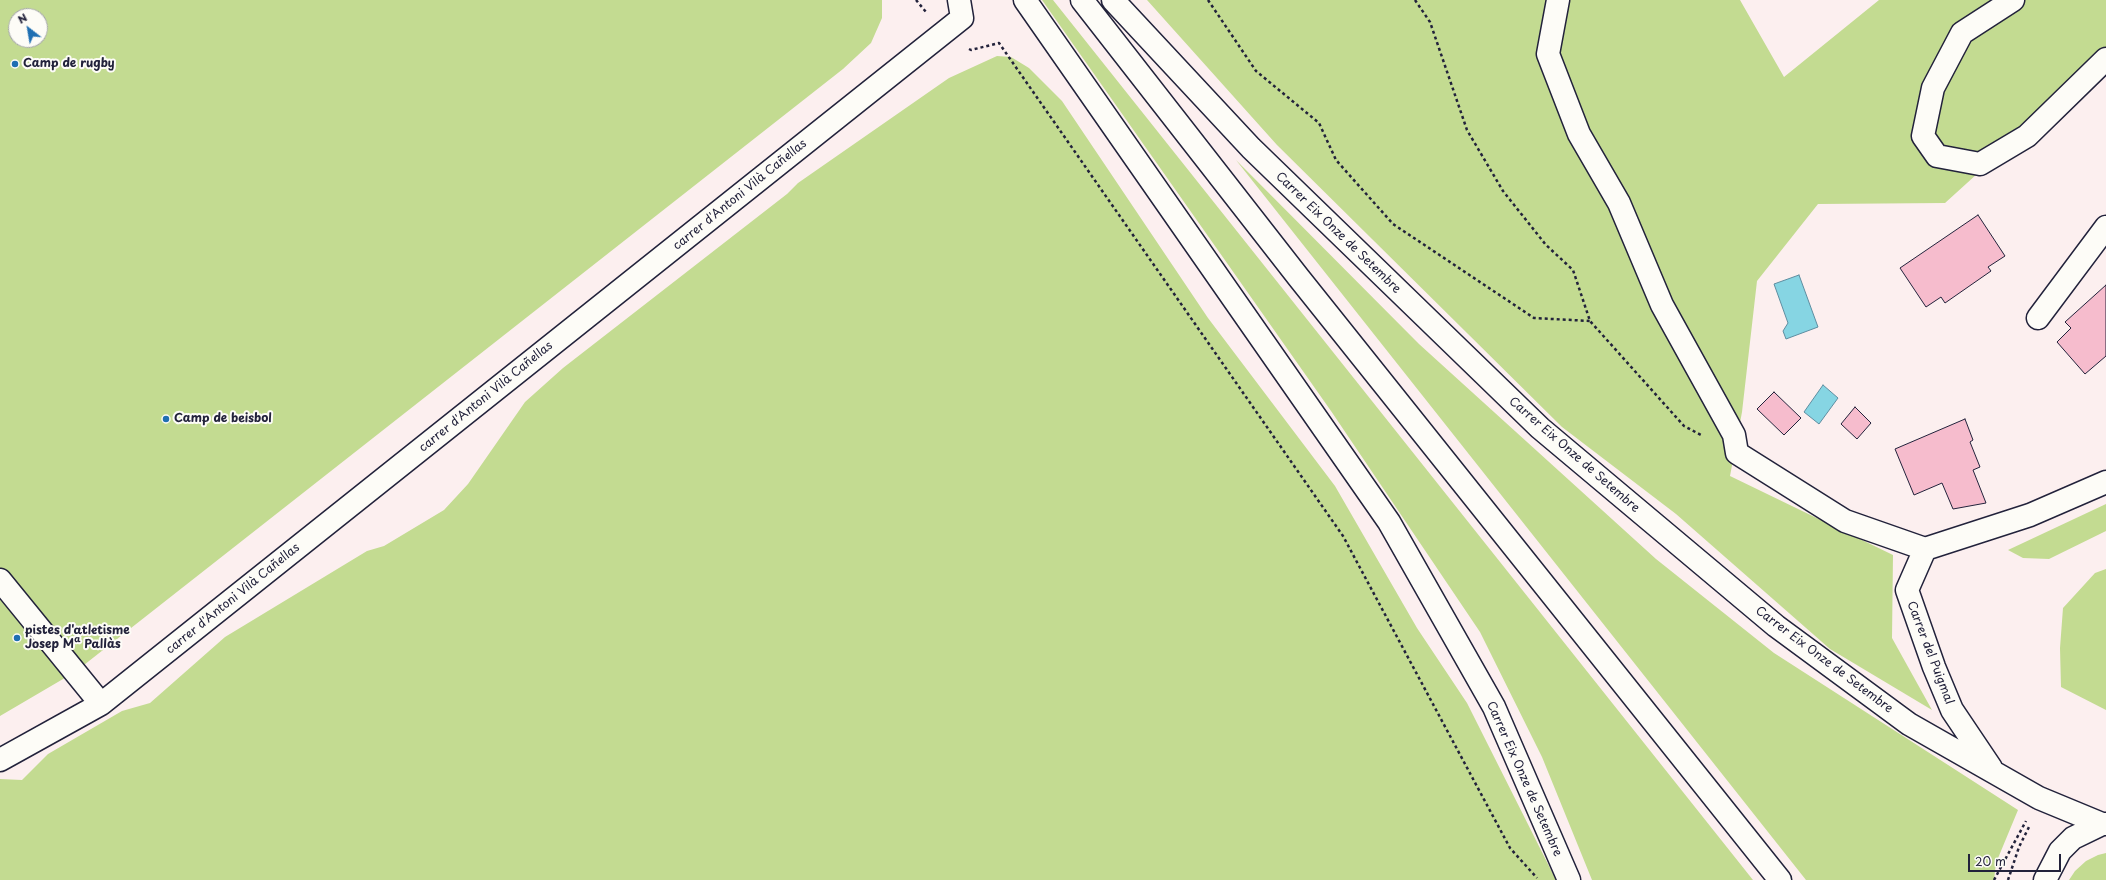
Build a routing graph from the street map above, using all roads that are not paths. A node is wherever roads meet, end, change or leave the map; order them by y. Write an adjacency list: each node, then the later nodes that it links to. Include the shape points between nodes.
1 (1025, 0): 17 (street, Carrer Eix Onze de Setembre, via 1389,522 1494,707)
2 (1082, 0): 18 (street, via 1294,272)
3 (1113, 0): 15 (street, Carrer Eix Onze de Setembre, via 1251,148 1540,428 1776,626 1909,724)
4 (1558, 0): 11 (street, via 1548,54 1579,134 1619,203 1662,305 1734,435 1738,453 1845,521)
5 (2014, 0): 7 (street, via 1962,33 1933,88 1923,136 1937,156 1980,164 2027,136)
6 (960, 9): 13 (street, carrer d'Antoni Vilà Cañellas, via 943,33)
7 (2106, 59)
8 (2106, 227): 9 (street)
9 (2038, 318)
10 (2106, 482): 11 (street, via 2030,515)
11 (1925, 549): 15 (street, Carrer del Puigmal, via 1907,590 1952,710)
12 (0, 580): 13 (street)
13 (101, 704): 14 (street, carrer d'Antoni Vilà Cañellas)
14 (0, 760)
15 (1993, 772): 16 (street, Carrer Eix Onze de Setembre, via 2042,799)
16 (2104, 824): 19 (street, via 2073,838 2060,851)
17 (1569, 880)
18 (1780, 880)
19 (2045, 880)

